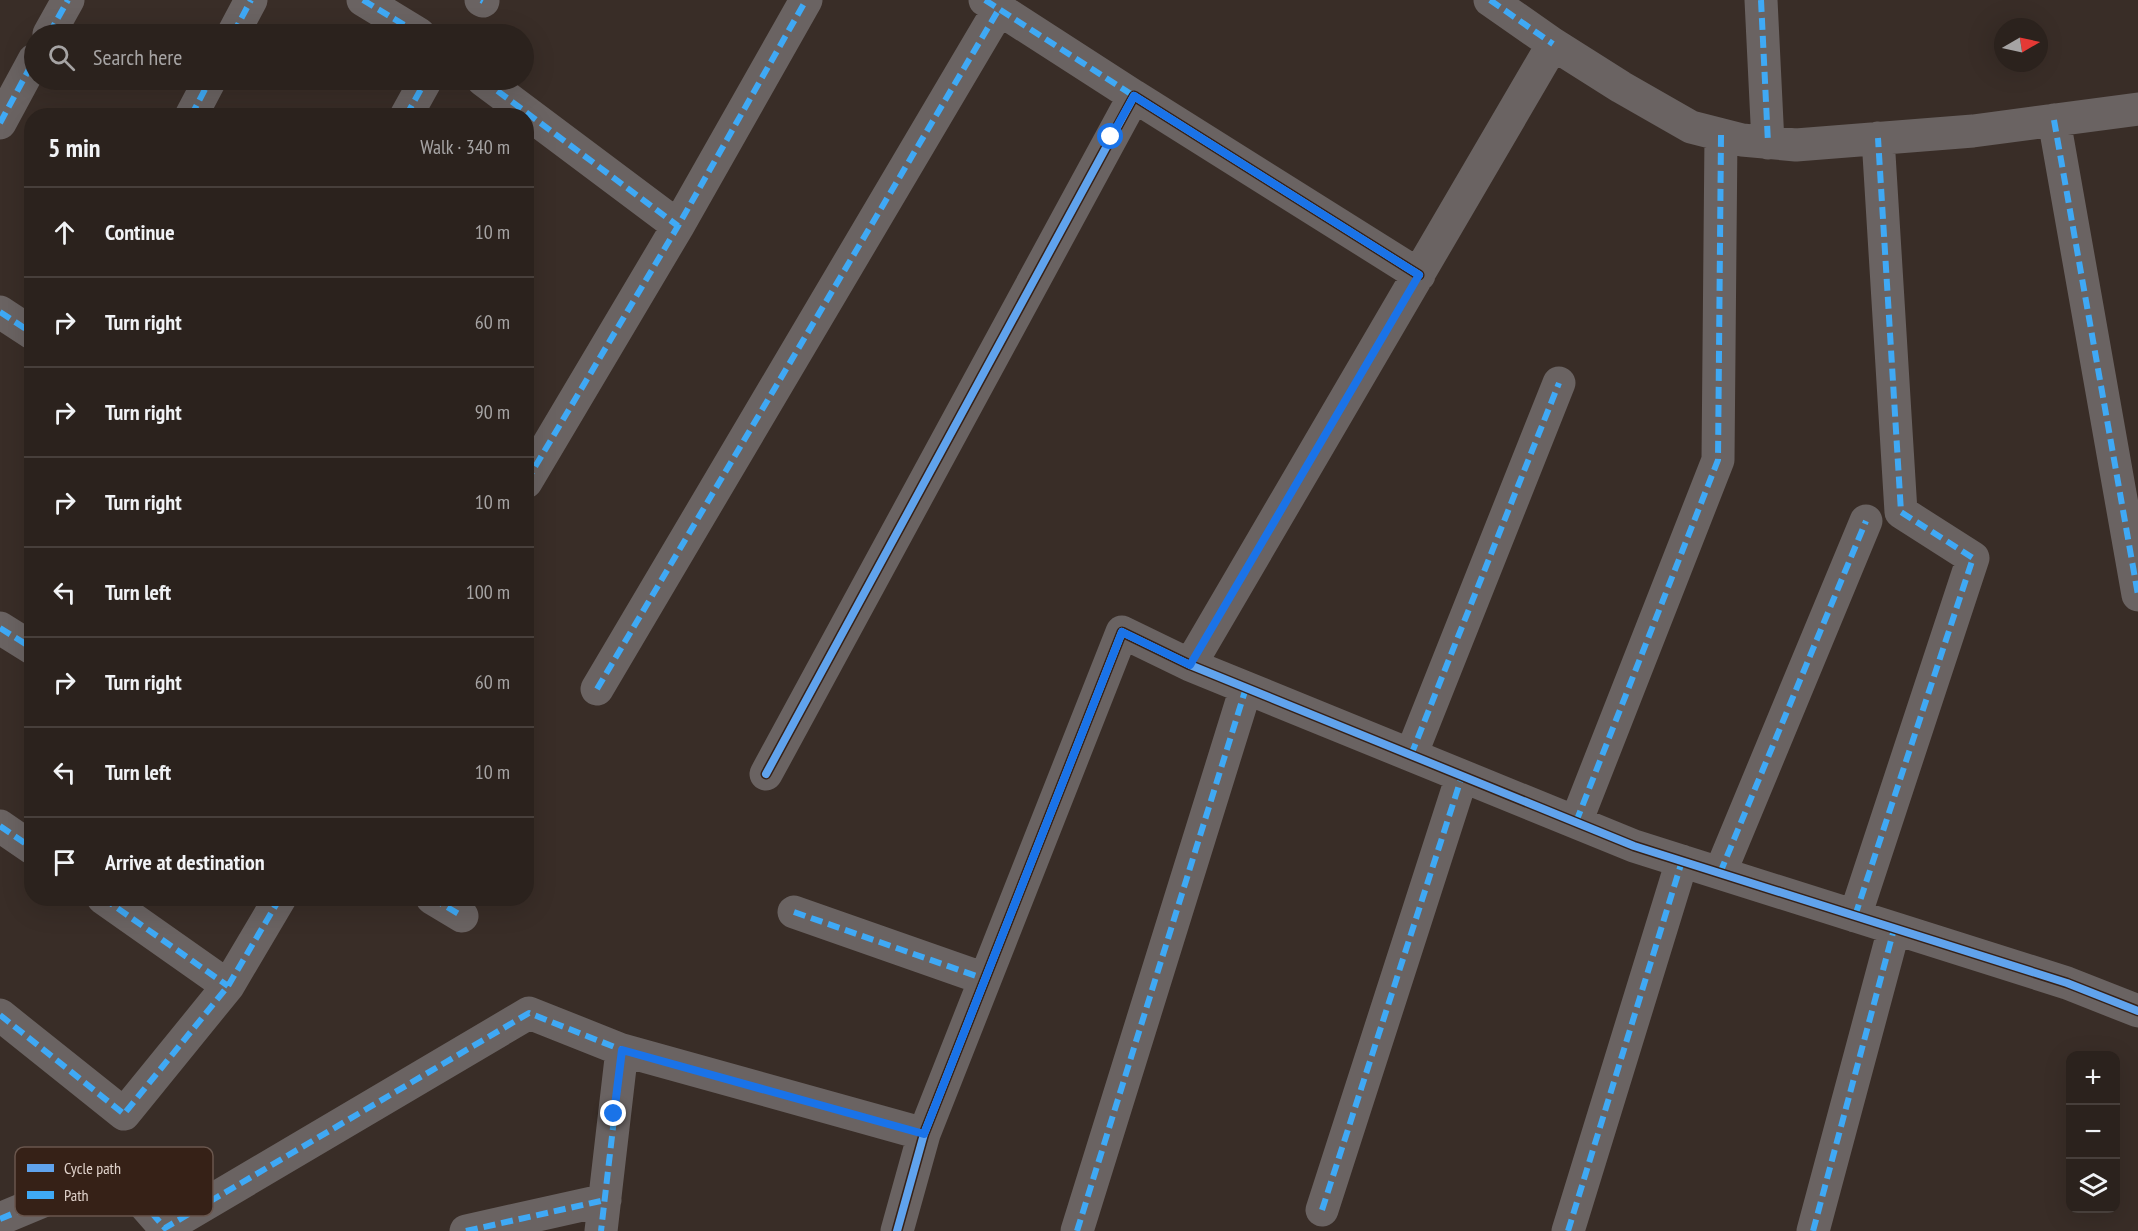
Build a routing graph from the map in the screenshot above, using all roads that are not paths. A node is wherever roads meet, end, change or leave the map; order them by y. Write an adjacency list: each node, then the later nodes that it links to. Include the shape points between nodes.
1 (68, 0): 8 (street)
2 (251, 0): 9 (street)
3 (363, 0): 10 (street)
4 (806, 0): 27 (street)
5 (1490, 0): 11 (street)
6 (1761, 0): 26 (street)
7 (992, 4): 16 (street); 39 (street)
8 (55, 24)
9 (238, 24)
10 (402, 24)
11 (1553, 44): 24 (street, via 1690,128); 28 (street)
12 (24, 79): 23 (street)
13 (205, 90): 17 (street)
14 (420, 90): 18 (street)
15 (496, 90): 19 (street)
16 (1134, 96): 28 (street); 41 (street)
17 (195, 108)
18 (410, 108)
19 (520, 108)
20 (2138, 109): 22 (street)
21 (534, 118): 27 (street)
22 (2054, 120): 25 (street); 34 (street)
23 (0, 123)
24 (1721, 135): 26 (street); 43 (street, via 1718,460)
25 (1878, 138): 26 (street, via 1796,145); 53 (street, via 1902,512 1973,558)
26 (1768, 143)
27 (678, 226): 32 (street)
28 (1419, 275): 37 (street)
29 (0, 312): 30 (street)
30 (24, 328)
31 (1559, 383): 40 (street)
32 (534, 469)
33 (1866, 522): 47 (street)
34 (2138, 595)
35 (0, 628): 36 (street)
36 (24, 643)
37 (1190, 665): 38 (street); 55 (street, via 1122,632)
38 (1246, 688): 40 (street); 71 (street)
39 (597, 689)
40 (1411, 755): 42 (street)
41 (766, 774)
42 (1462, 776): 43 (street); 62 (street)
43 (1576, 822): 46 (street)
44 (0, 826): 45 (street)
45 (24, 842)
46 (1682, 861): 47 (street); 72 (street)
47 (1720, 873): 53 (street)
48 (114, 906): 56 (street)
49 (275, 906): 56 (street)
50 (445, 906): 52 (street)
51 (794, 912): 55 (street)
52 (462, 916)
53 (1855, 916): 54 (street)
54 (1894, 929): 57 (street, via 2067,983); 73 (street)
55 (985, 979): 60 (street)
56 (228, 986): 58 (street, via 124,1114)
57 (2138, 1011)
58 (0, 1015)
59 (622, 1050): 60 (street); 61 (street, via 529,1013); 66 (street)
60 (924, 1134): 70 (street)
61 (213, 1201)
62 (1322, 1210)
63 (15, 1213): 67 (street)
64 (153, 1216): 68 (street)
65 (188, 1216): 68 (street)
66 (603, 1216): 69 (street)
67 (0, 1219)
68 (165, 1230)
69 (466, 1231)
70 (897, 1231)
71 (1077, 1231)
72 (1568, 1231)
73 (1813, 1231)

